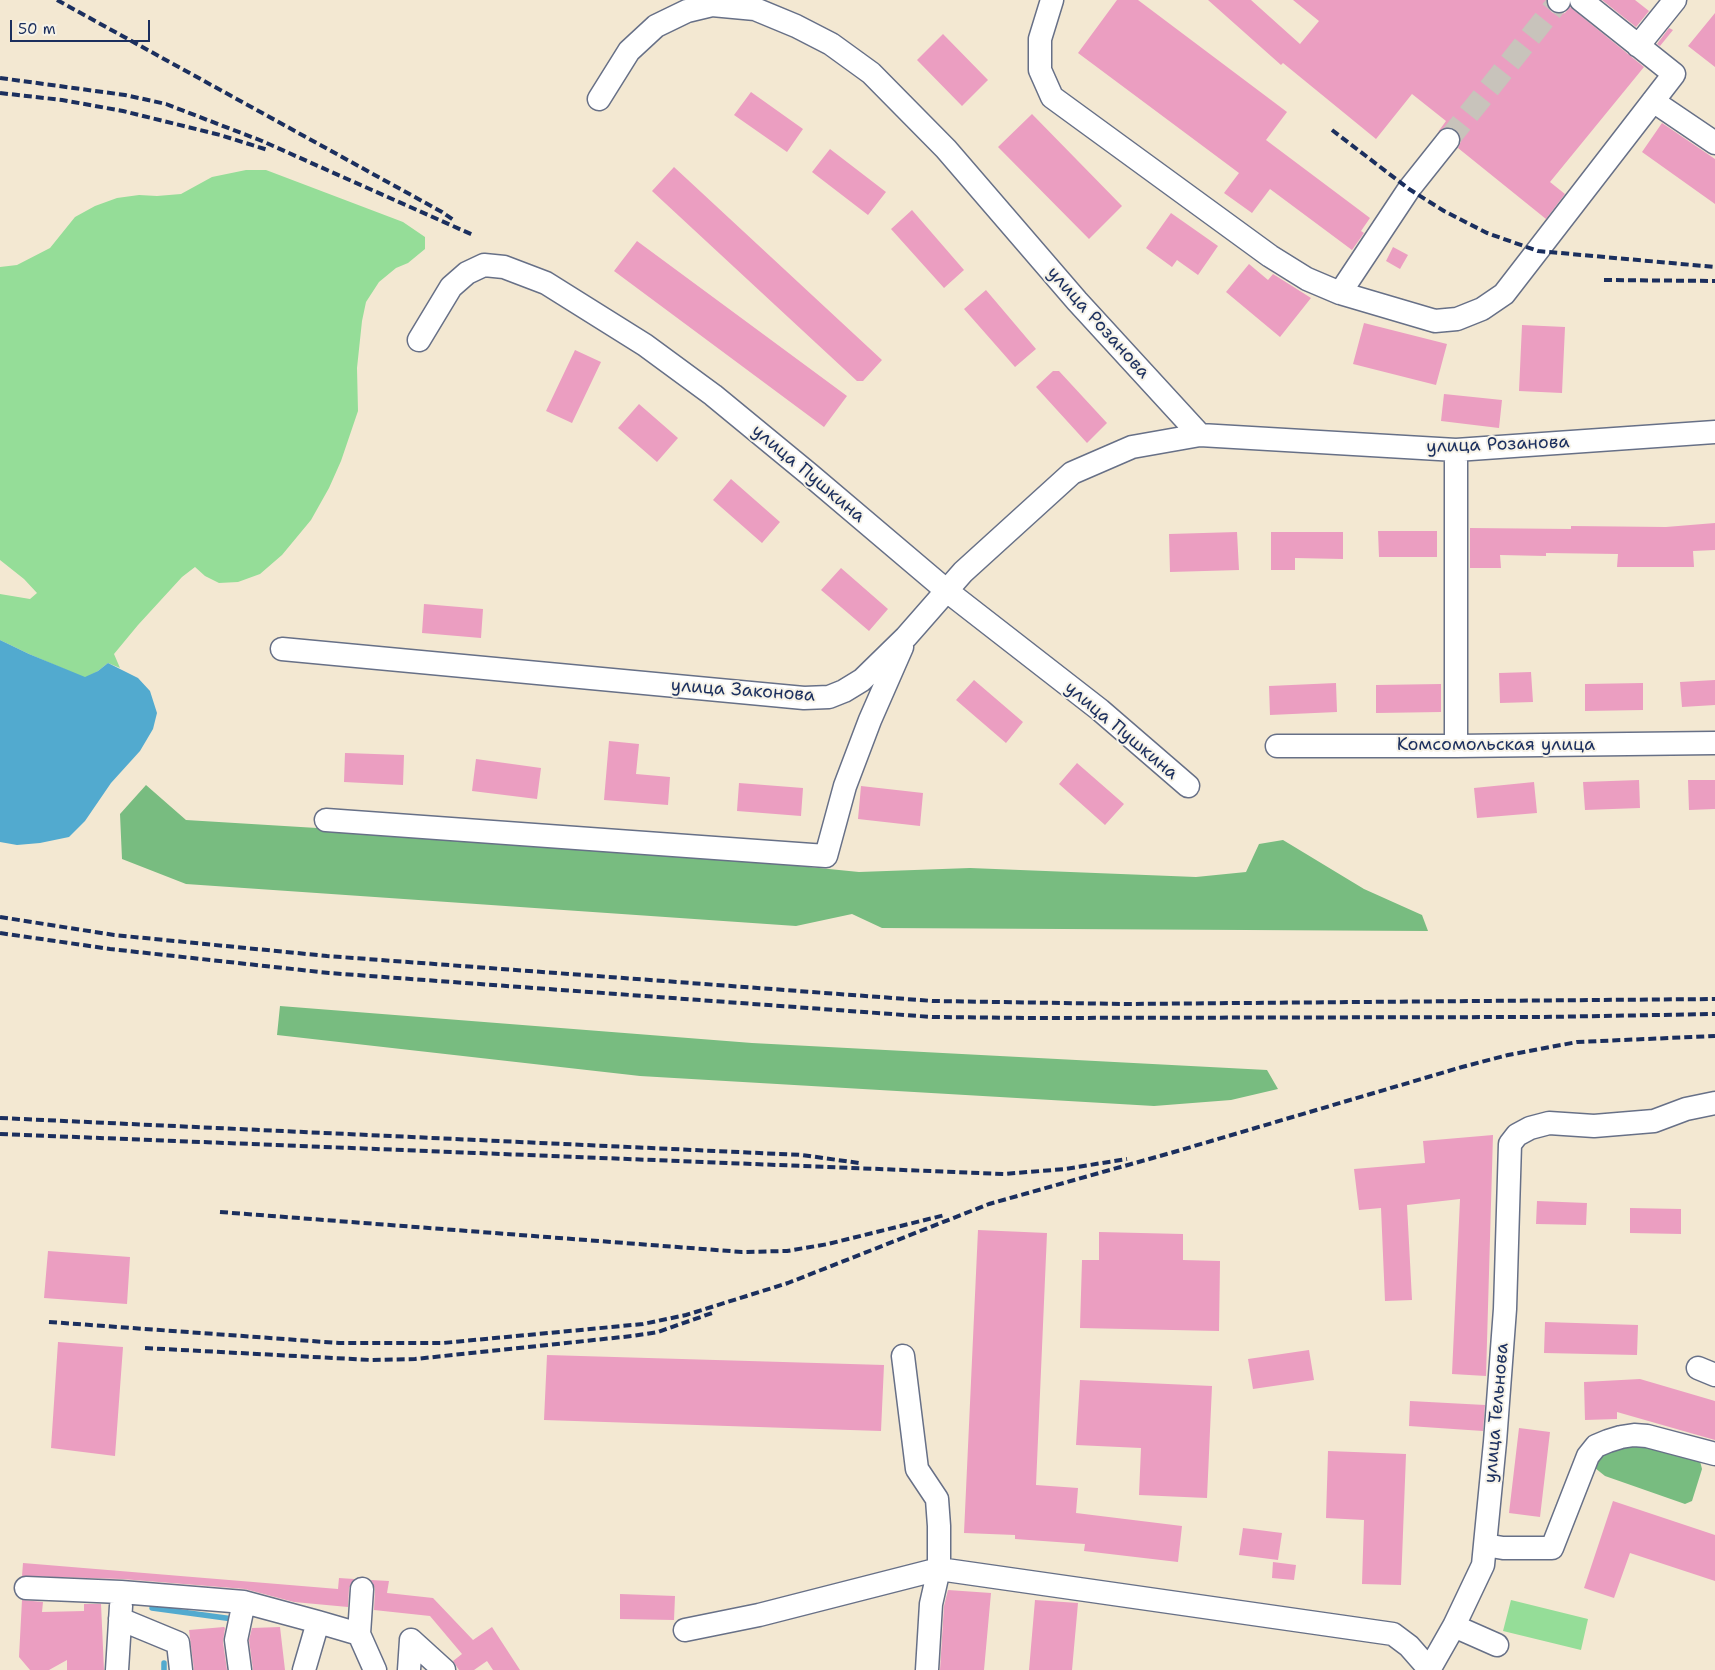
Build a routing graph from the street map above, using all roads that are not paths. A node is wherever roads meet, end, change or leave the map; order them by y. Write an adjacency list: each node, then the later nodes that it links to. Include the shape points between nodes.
1 (1052, 0): 10 (street, via 1040,39 1040,70 1052,96 1270,256 1307,279)
2 (1581, 0): 5 (street)
3 (1675, 0): 5 (street)
4 (711, 3): 6 (street, улица Розанова, via 656,26 629,51); 13 (street, улица Розанова, via 755,9 796,26 832,44 871,73 946,149 1077,301)
5 (1638, 46): 7 (street, via 1674,74)
6 (599, 99)
7 (1653, 101): 9 (street); 10 (street, via 1504,294 1482,309 1457,319 1435,321)
8 (1448, 140): 10 (street, via 1409,190)
9 (1715, 143)
10 (1340, 294)
11 (419, 340): 15 (street, улица Пушкина, via 452,287 484,265 504,267 546,283 645,345 713,395)
12 (1715, 432): 14 (street, улица Розанова)
13 (1200, 435): 14 (street, улица Розанова); 15 (street, улица Законова, via 1132,447 1072,473 963,572)
14 (1456, 450): 20 (street)
15 (947, 591): 16 (street, улица Законова); 21 (street, улица Пушкина, via 1100,710)
16 (906, 637): 17 (street, улица Законова, via 862,680 844,691 829,697 804,698); 22 (street, via 845,786 826,856)
17 (282, 649)
18 (1715, 743): 20 (street, Комсомольская улица)
19 (1277, 746): 20 (street, Комсомольская улица)
20 (1456, 746)
21 (1188, 786)
22 (326, 820)
23 (1715, 1103): 26 (street, улица Тельнова, via 1654,1121 1594,1126 1549,1123 1530,1128 1517,1135 1510,1144 1505,1309)
24 (903, 1356): 27 (street, via 917,1469 937,1499)
25 (1715, 1454): 26 (street, via 1647,1436 1634,1435 1608,1441 1596,1446 1588,1456 1552,1548)
26 (1485, 1545): 34 (street, улица Тельнова, via 1483,1565)
27 (938, 1569): 35 (street, via 760,1615); 45 (street, via 931,1604); 46 (street, via 1393,1634 1409,1646)
28 (26, 1588): 30 (street)
29 (362, 1589): 36 (street)
30 (121, 1592): 31 (street); 32 (street)
31 (244, 1602): 33 (street); 40 (street, via 236,1640)
32 (120, 1618): 38 (street); 39 (street, via 178,1642)
33 (318, 1622): 36 (street); 41 (street)
34 (1454, 1626): 37 (street); 46 (street, улица Тельнова)
35 (685, 1630)
36 (359, 1634): 42 (street)
37 (1496, 1645)
38 (117, 1670)
39 (182, 1670)
40 (240, 1670)
41 (304, 1670)
42 (375, 1670)
43 (409, 1670): 44 (street, via 411,1640)
44 (444, 1670)
45 (927, 1670)
46 (1430, 1670)

